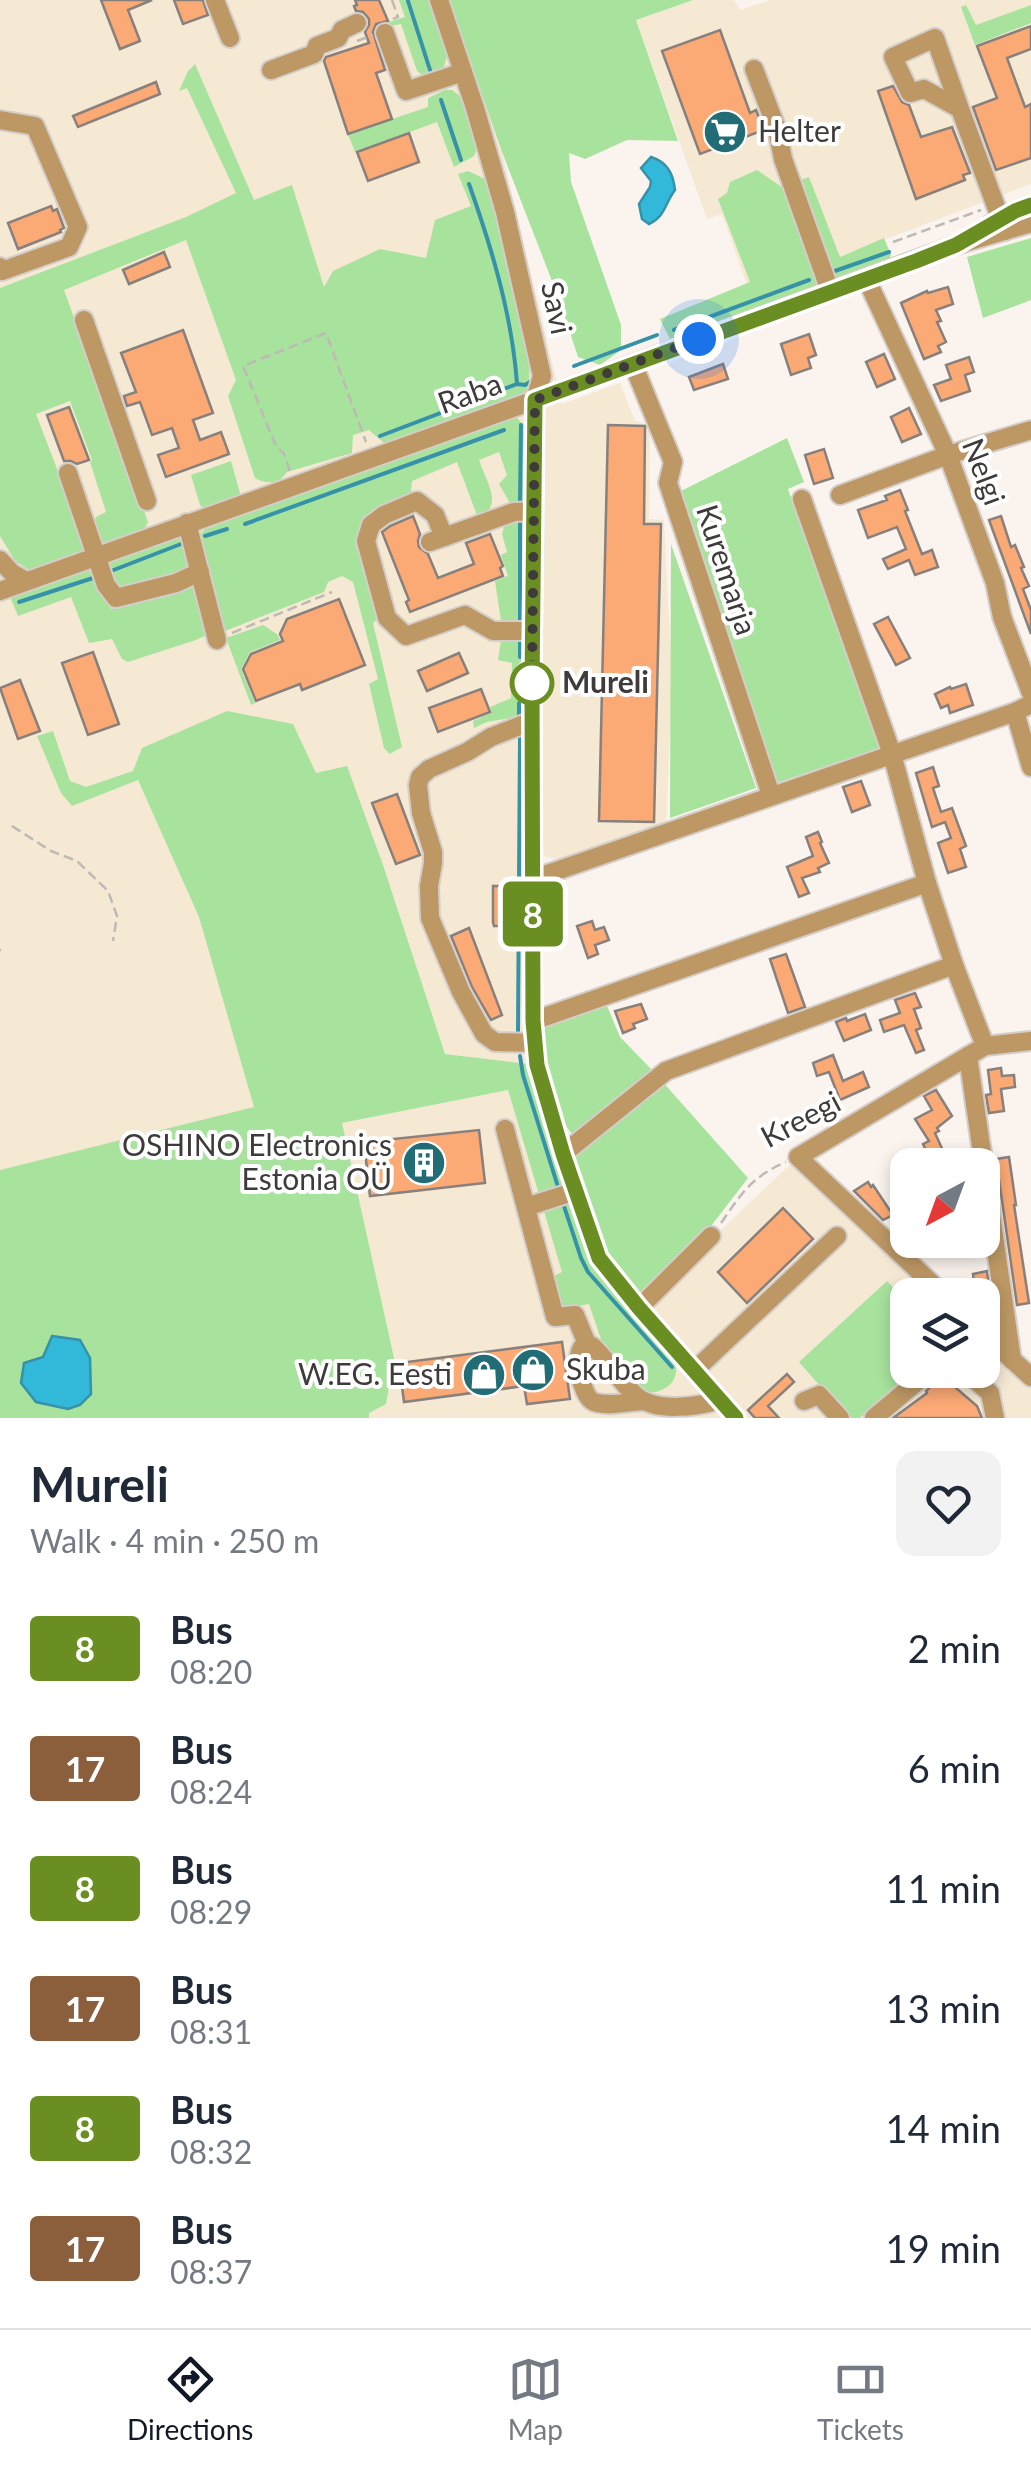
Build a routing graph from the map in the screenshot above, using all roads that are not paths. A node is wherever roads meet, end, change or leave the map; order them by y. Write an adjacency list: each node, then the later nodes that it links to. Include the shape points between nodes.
1 (215, 0): 5 (street)
2 (439, 0): 8 (street, Savi)
3 (357, 24): 7 (street, via 314,54)
4 (381, 34): 8 (street, via 406,91)
5 (230, 38)
6 (754, 69): 16 (street)
7 (271, 70)
8 (463, 72): 19 (street, Savi, via 524,291 542,376)
9 (960, 109): 12 (street)
10 (0, 120): 14 (street, via 35,126 78,227 70,247)
11 (1031, 205): 12 (street, Raba)
12 (1001, 218): 13 (street, Raba); 15 (street, Raba, via 956,245)
13 (1031, 223)
14 (0, 267)
15 (866, 278): 16 (street, Raba); 21 (street, Nelgi)
16 (830, 291): 18 (street, Raba)
17 (84, 320): 25 (street)
18 (633, 364): 19 (street, Raba); 40 (street, Kuremarja, via 673,462 668,484)
19 (535, 400): 26 (street, Savi); 27 (street, Raba)
20 (1031, 430): 21 (street)
21 (948, 455): 23 (street); 35 (street, Nelgi)
22 (68, 473): 28 (street)
23 (840, 495)
24 (802, 499): 38 (street)
25 (147, 501)
26 (534, 512): 33 (street, Savi); 33 (street, via 514,512 437,540 434,515 417,501 372,524 366,541 387,618 406,636 464,616 493,631)
27 (187, 523): 28 (street, Raba); 30 (street)
28 (96, 556): 30 (street, via 116,598); 31 (street, Raba)
29 (0, 560): 31 (street)
30 (200, 572): 34 (street)
31 (26, 581): 32 (street, Raba)
32 (0, 591)
33 (533, 631): 37 (street, Savi)
34 (217, 640)
35 (1031, 693)
36 (1023, 708): 38 (street); 39 (street)
37 (532, 721): 41 (street, Savi); 46 (street, via 429,769 418,784 434,863 430,918 461,992 495,1042)
38 (892, 754): 40 (street); 42 (street)
39 (1031, 768)
40 (771, 795): 41 (street)
41 (533, 879): 44 (street, Savi)
42 (927, 883): 43 (street); 44 (street)
43 (954, 965): 47 (street); 49 (street, via 666,1071)
44 (533, 1021): 46 (street, Savi)
45 (1031, 1041): 47 (street, Kreegi)
46 (535, 1042): 49 (street, Savi)
47 (977, 1051): 54 (street, Kreegi, via 798,1156); 58 (street)
48 (505, 1129): 51 (street)
49 (563, 1154): 50 (street, Savi)
50 (566, 1194): 51 (street); 55 (street, Savi, via 599,1258)
51 (526, 1207): 56 (street, via 555,1316 574,1315)
52 (711, 1236): 55 (street)
53 (836, 1236): 59 (street)
54 (926, 1278)
55 (639, 1308): 59 (street, Savi)
56 (587, 1344): 63 (street); 63 (street, via 579,1352 588,1398)
57 (1000, 1349): 58 (street)
58 (1012, 1360): 60 (street)
59 (694, 1370): 65 (street, Savi)
60 (1031, 1377)
61 (909, 1388): 69 (street)
62 (984, 1388): 70 (street)
63 (642, 1401): 65 (street)
64 (804, 1402): 68 (street, via 820,1395)
65 (711, 1403): 66 (street); 67 (street, Savi)
66 (678, 1418)
67 (736, 1418)
68 (840, 1418)
69 (874, 1418)
70 (995, 1418)

